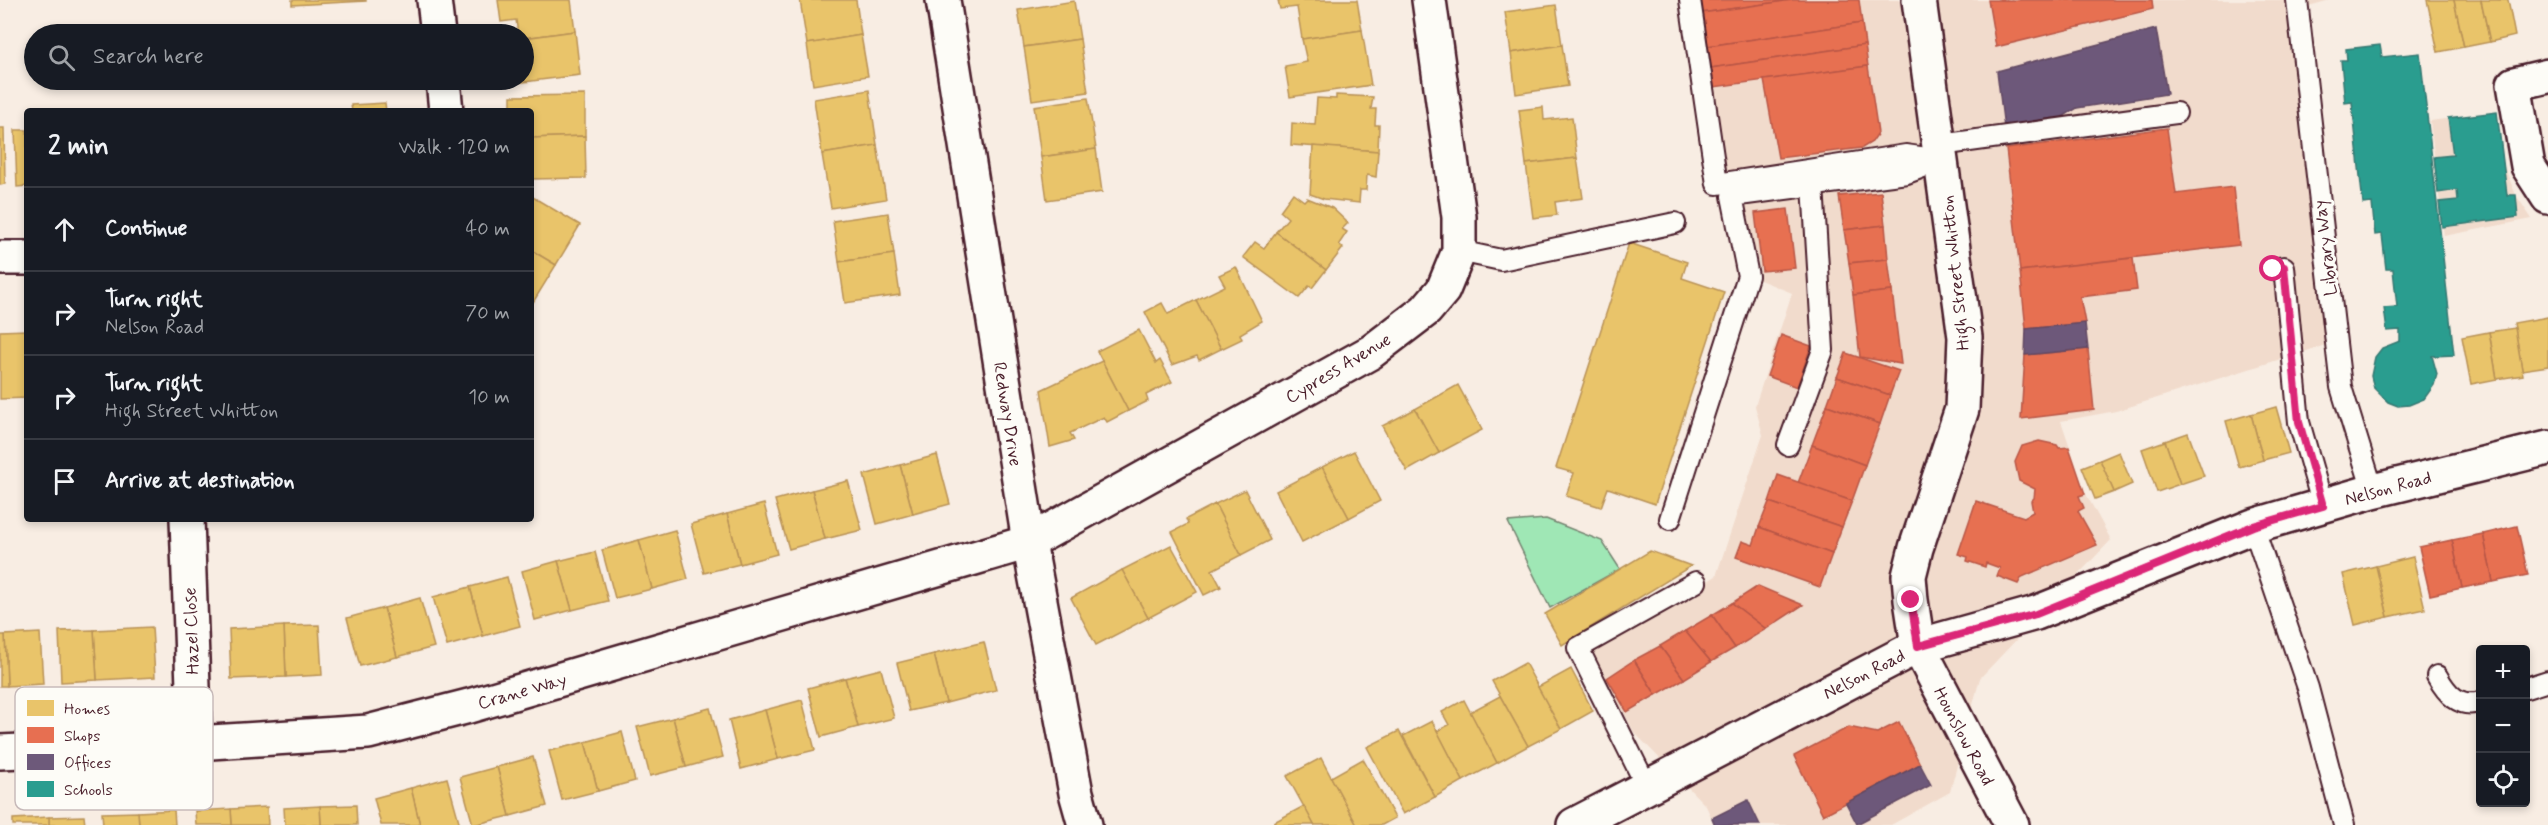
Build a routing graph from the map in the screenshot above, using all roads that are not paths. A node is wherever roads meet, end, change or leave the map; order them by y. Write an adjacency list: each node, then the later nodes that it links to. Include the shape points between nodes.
1 (434, 0): 7 (street)
2 (942, 0): 27 (street, Redway Drive)
3 (1429, 0): 16 (street, Cypress Avenue, via 1459,217)
4 (1690, 0): 12 (lane, via 1717,184)
5 (1919, 0): 12 (street, High Street Whitton)
6 (2297, 0): 22 (lane, Library Way, via 2341,387)
7 (437, 24)
8 (2548, 76): 14 (street, via 2514,84 2528,166)
9 (443, 90): 10 (street)
10 (446, 108)
11 (2176, 113): 12 (lane)
12 (1941, 153): 13 (lane, via 1907,173); 29 (street, High Street Whitton, via 1965,337 1962,409 1909,576)
13 (1813, 185): 20 (lane, via 1823,350); 24 (lane, via 1732,196 1748,276)
14 (2548, 197)
15 (1675, 223): 16 (lane, via 1501,260)
16 (1459, 251): 27 (street, Cypress Avenue, via 1443,290 1426,310 1371,352)
17 (0, 258): 18 (street)
18 (24, 258)
19 (2273, 269): 23 (lane, via 2284,267 2299,422)
20 (1788, 445)
21 (2548, 448): 22 (street, Nelson Road)
22 (2373, 492): 23 (street, Nelson Road)
23 (2323, 506): 26 (street, Nelson Road)
24 (1670, 519)
25 (187, 522): 32 (street, Hazel Close)
26 (2253, 526): 29 (street, Nelson Road, via 2036,614); 42 (lane, via 2308,688)
27 (1029, 542): 35 (street, Crane Way, via 470,706 368,732); 39 (street, Redway Drive)
28 (1696, 582): 38 (lane, via 1578,648)
29 (1918, 646): 38 (street, Nelson Road); 41 (street, Hounslow Road)
30 (2438, 676): 34 (lane, via 2446,691 2457,700)
31 (2548, 681): 33 (lane)
32 (193, 687)
33 (2530, 687)
34 (2476, 703)
35 (213, 742)
36 (15, 751): 37 (street, Crane Way)
37 (0, 752)
38 (1647, 787): 40 (street, Nelson Road)
39 (1085, 825)
40 (1574, 825)
41 (2012, 825)
42 (2344, 825)

